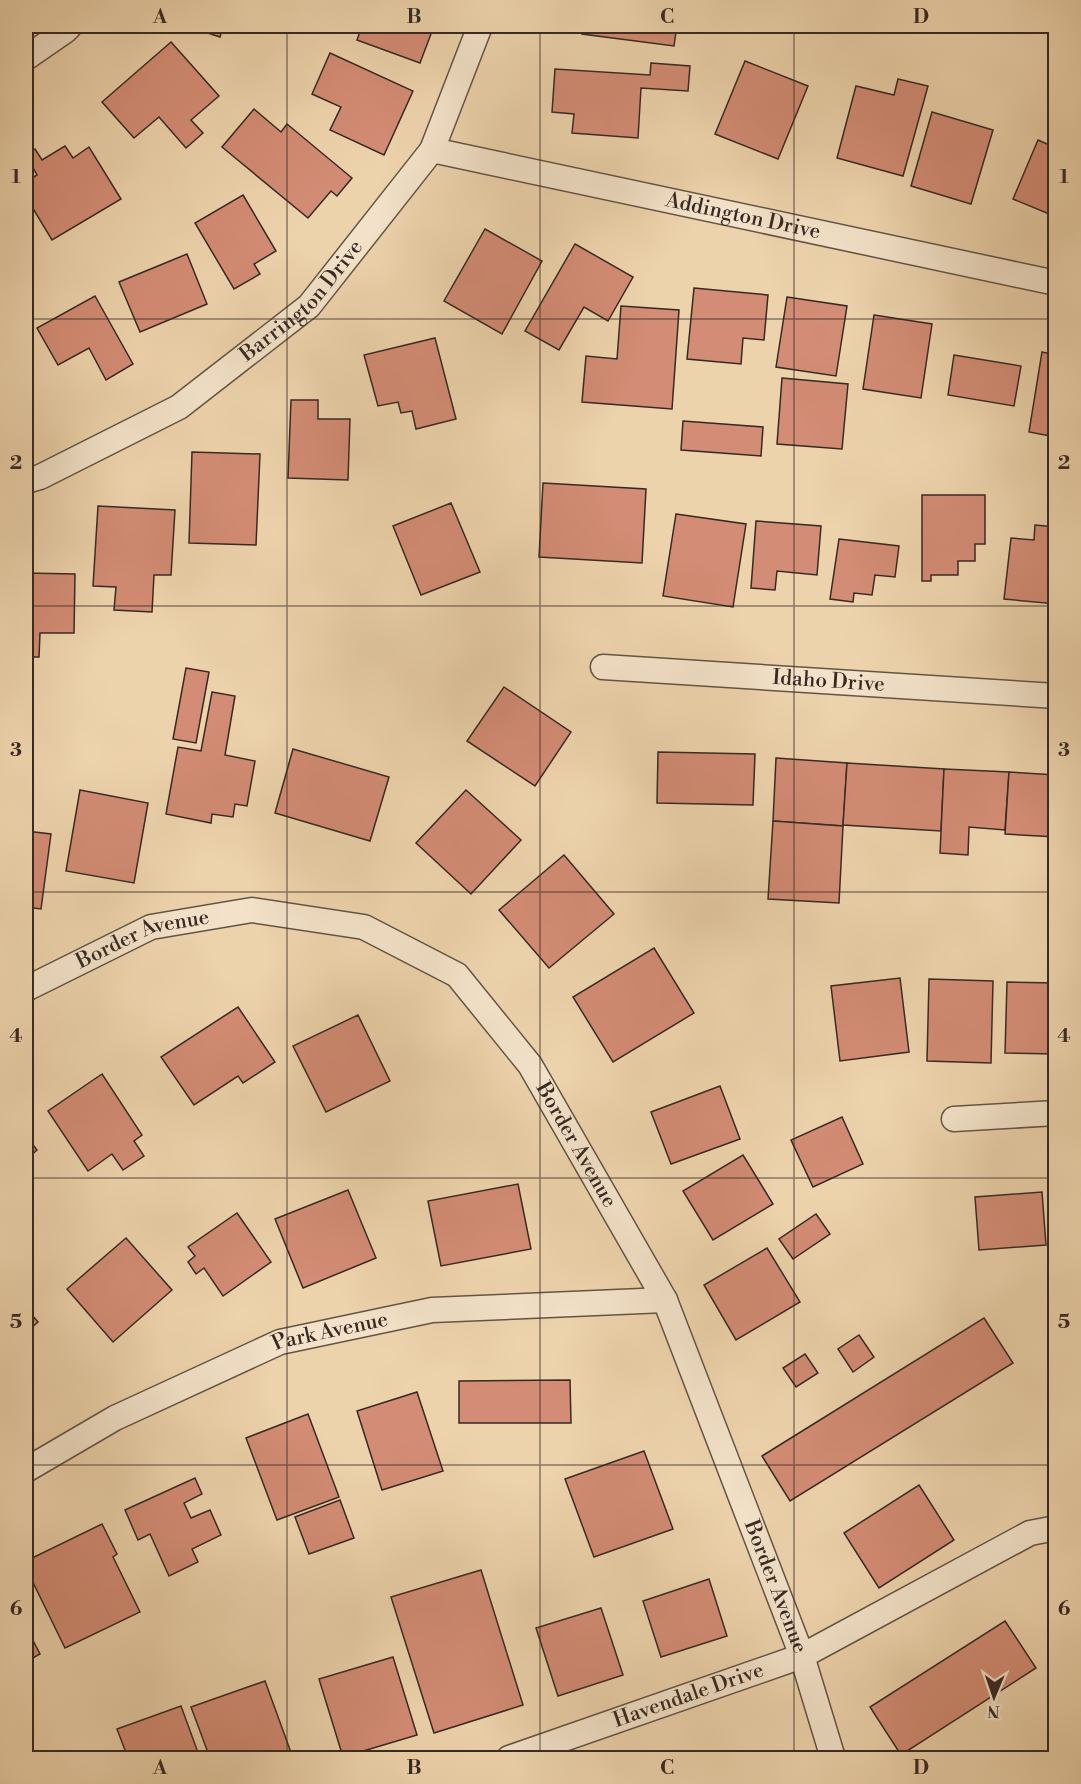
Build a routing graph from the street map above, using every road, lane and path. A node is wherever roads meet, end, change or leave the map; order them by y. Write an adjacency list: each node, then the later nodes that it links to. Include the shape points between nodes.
1 (69, 26): 3 (street)
2 (480, 26): 4 (street, Barrington Drive)
3 (26, 58)
4 (432, 150): 5 (street, Addington Drive); 6 (street, Barrington Drive, via 309,306 179,407)
5 (1056, 284)
6 (26, 481)
7 (603, 667): 8 (street, Idaho Drive)
8 (1056, 696)
9 (26, 989): 12 (street, Border Avenue, via 151,927 252,910 364,927 457,975 465,984 530,1065)
10 (1056, 1113): 11 (street)
11 (954, 1119)
12 (665, 1300): 13 (street, Park Avenue, via 432,1310 280,1342 115,1418); 15 (street, Border Avenue)
13 (26, 1470)
14 (1056, 1528): 15 (street, Havendale Drive, via 1030,1533)
15 (802, 1656): 16 (street, Havendale Drive); 17 (street, Border Avenue)
16 (509, 1758)
17 (833, 1758)

